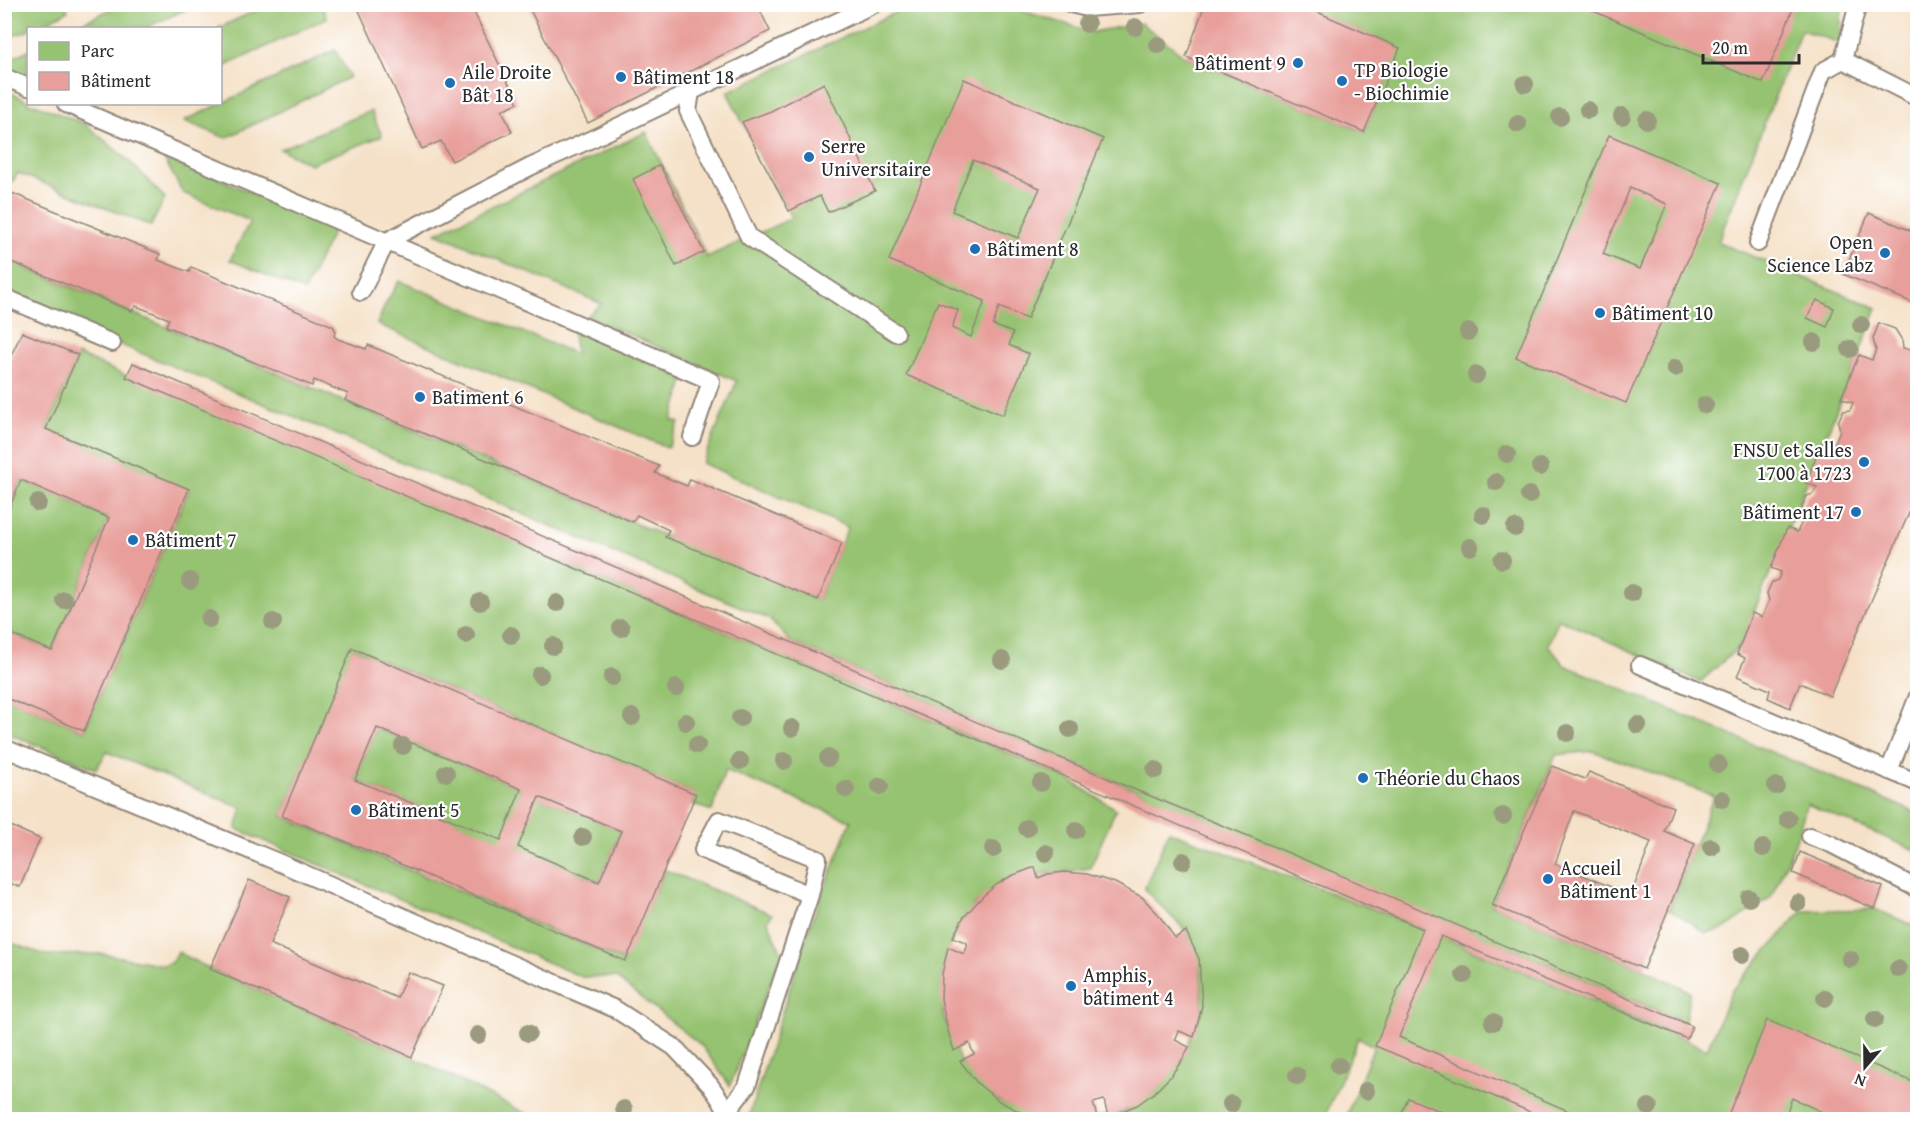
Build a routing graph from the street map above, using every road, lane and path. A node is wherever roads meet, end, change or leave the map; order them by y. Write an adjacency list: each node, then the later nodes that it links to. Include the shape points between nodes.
1 (874, 4): 8 (lane)
2 (1071, 4): 3 (lane, via 1087,8)
3 (1140, 4)
4 (1858, 4): 5 (lane)
5 (1843, 60): 9 (lane); 12 (lane, via 1823,71)
6 (4, 77): 7 (lane)
7 (27, 87)
8 (691, 92): 11 (lane, via 530,167); 15 (lane, via 688,111 750,237)
9 (1917, 98)
10 (68, 105): 11 (lane)
11 (387, 241): 13 (lane); 17 (lane, via 711,381)
12 (1758, 243)
13 (361, 292)
14 (4, 297): 16 (lane)
15 (896, 333)
16 (112, 342)
17 (692, 437)
18 (1640, 665): 21 (lane)
19 (1917, 696): 21 (lane)
20 (4, 748): 26 (lane, via 615,1009 674,1047 710,1085)
21 (1889, 771): 22 (lane)
22 (1917, 783)
23 (1810, 836): 24 (lane)
24 (1917, 889)
25 (810, 895): 25 (lane, via 704,850 719,820 818,859); 26 (lane, via 747,1086)
26 (727, 1115)

